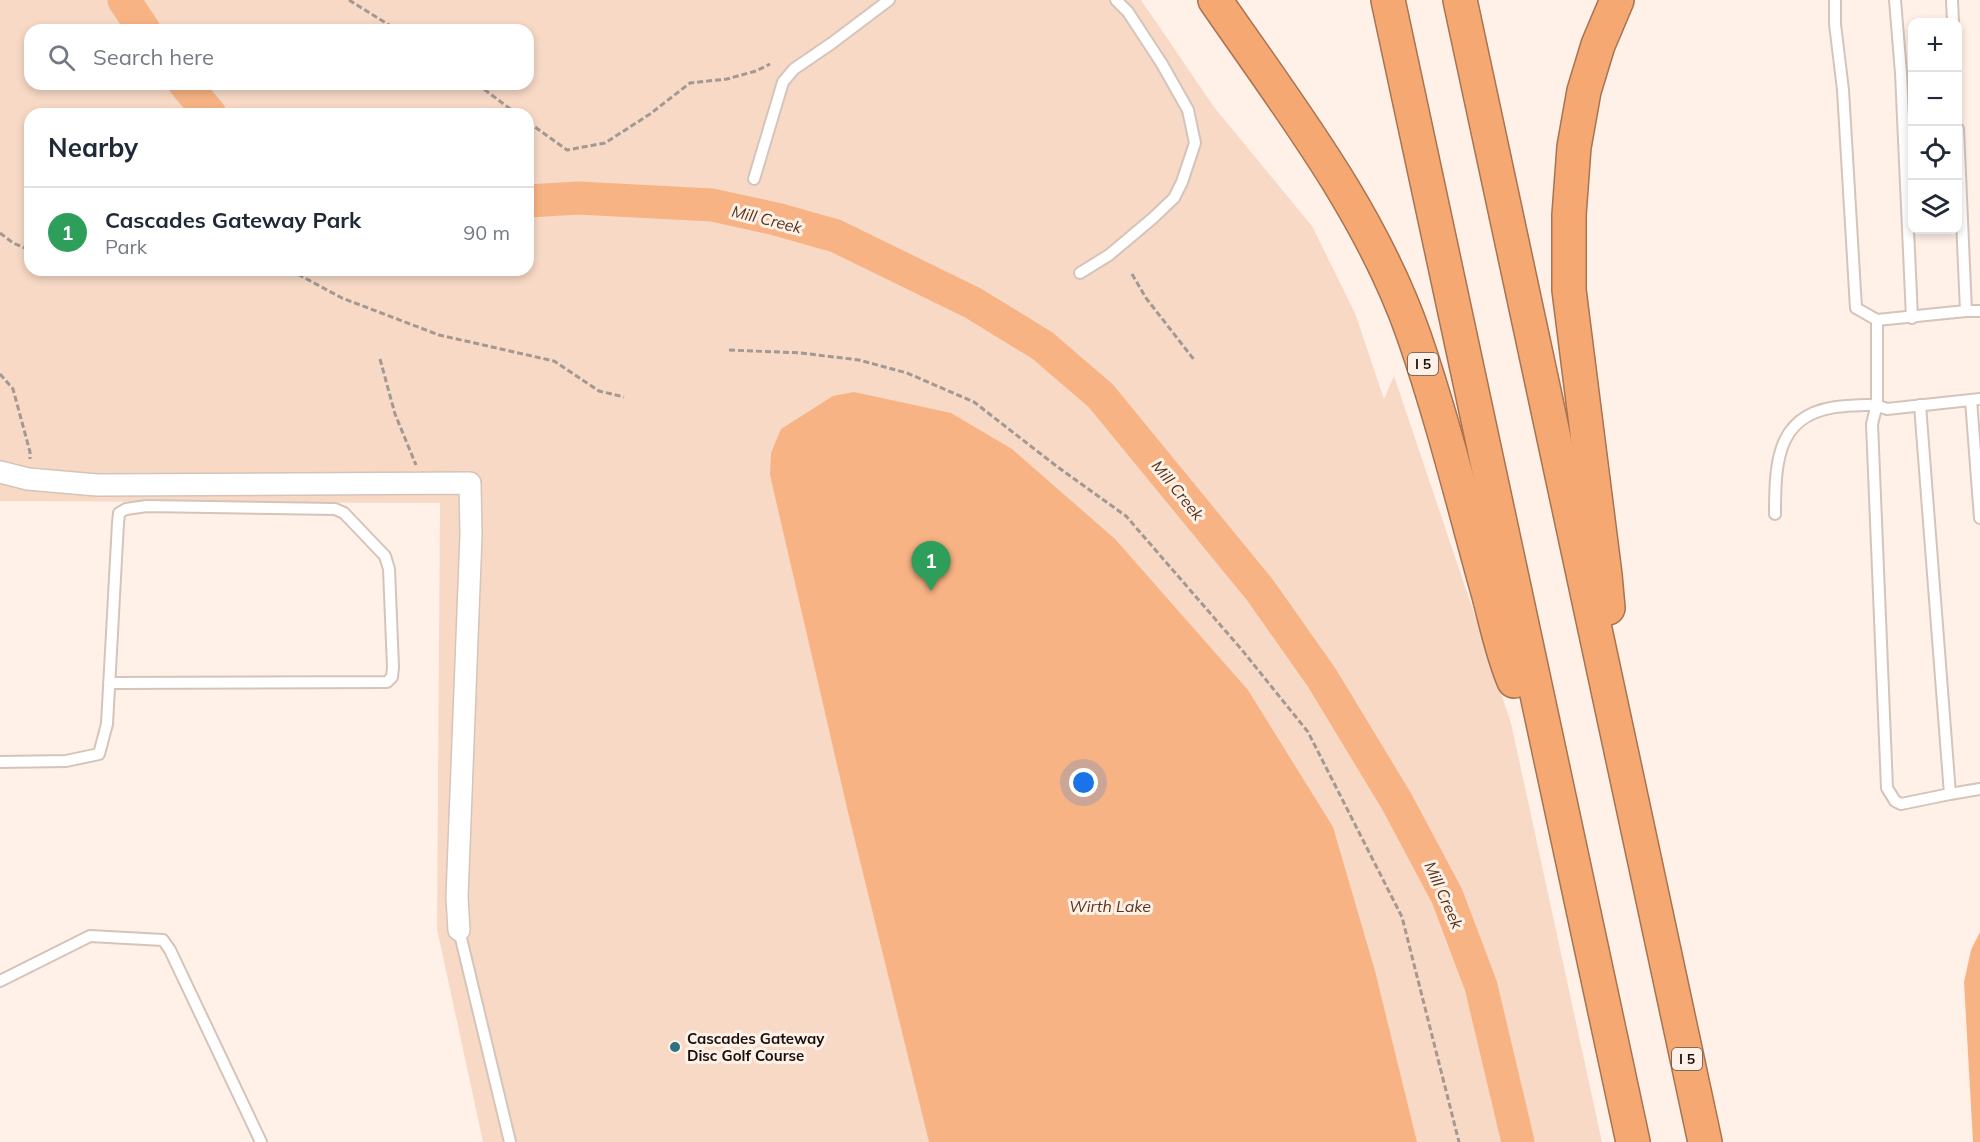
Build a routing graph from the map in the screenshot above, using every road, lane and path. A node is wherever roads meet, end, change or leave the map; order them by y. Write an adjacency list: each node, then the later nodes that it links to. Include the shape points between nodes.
1 (349, 0): 12 (path)
2 (889, 0): 17 (lane, via 794,69 783,82)
3 (1116, 0): 21 (lane, via 1128,12 1188,110 1195,142 1174,198 1108,255)
4 (1215, 0): 44 (highway, I 5, via 1349,200 1400,298 1429,384 1512,678)
5 (1388, 0): 44 (highway, I 5)
6 (1460, 0): 42 (highway, I 5)
7 (1617, 0): 42 (highway, via 1584,91 1574,147 1569,215 1569,290 1605,575)
8 (1835, 0): 27 (lane, via 1856,308)
9 (1896, 0): 26 (lane)
10 (1952, 0): 11 (lane)
11 (1953, 18)
12 (387, 24)
13 (770, 64): 16 (path, via 727,79 690,83 605,143 567,150)
14 (485, 90): 15 (path)
15 (509, 108)
16 (534, 126)
17 (754, 178)
18 (1960, 180): 24 (lane)
19 (0, 233): 20 (path)
20 (24, 248)
21 (1080, 273)
22 (1132, 274): 30 (path)
23 (302, 276): 32 (path, via 342,298 439,335 554,361 599,391)
24 (1966, 310): 25 (lane); 26 (lane)
25 (1980, 311)
26 (1912, 318): 27 (lane)
27 (1877, 320): 34 (lane)
28 (729, 350): 51 (path, via 859,360 907,373 974,402 1126,516 1308,732 1402,916)
29 (380, 359): 38 (path, via 395,414)
30 (1195, 361)
31 (0, 374): 37 (path, via 13,389 30,452)
32 (624, 397)
33 (1976, 399): 35 (lane); 40 (lane)
34 (1877, 404): 35 (lane, via 1887,409); 39 (lane, via 1817,411 1792,429 1777,459); 46 (lane, via 1872,424 1887,788 1901,804)
35 (1920, 405): 46 (lane)
36 (0, 472): 37 (street)
37 (28, 479): 38 (street, via 97,485)
38 (423, 483): 47 (street, via 470,483)
39 (1775, 514)
40 (1980, 518)
41 (110, 683): 41 (lane, via 119,513 126,509 335,509 344,513 385,556 389,569 393,668 387,681); 43 (lane, via 107,724 99,754 66,761)
42 (1616, 730): 53 (highway, I 5)
43 (0, 762)
44 (1552, 765): 52 (highway, I 5)
45 (1980, 789): 46 (lane)
46 (1950, 794)
47 (459, 930): 50 (lane)
48 (0, 981): 49 (lane, via 90,936 163,940)
49 (261, 1142)
50 (510, 1142)
51 (1459, 1142)
52 (1632, 1142)
53 (1705, 1142)

